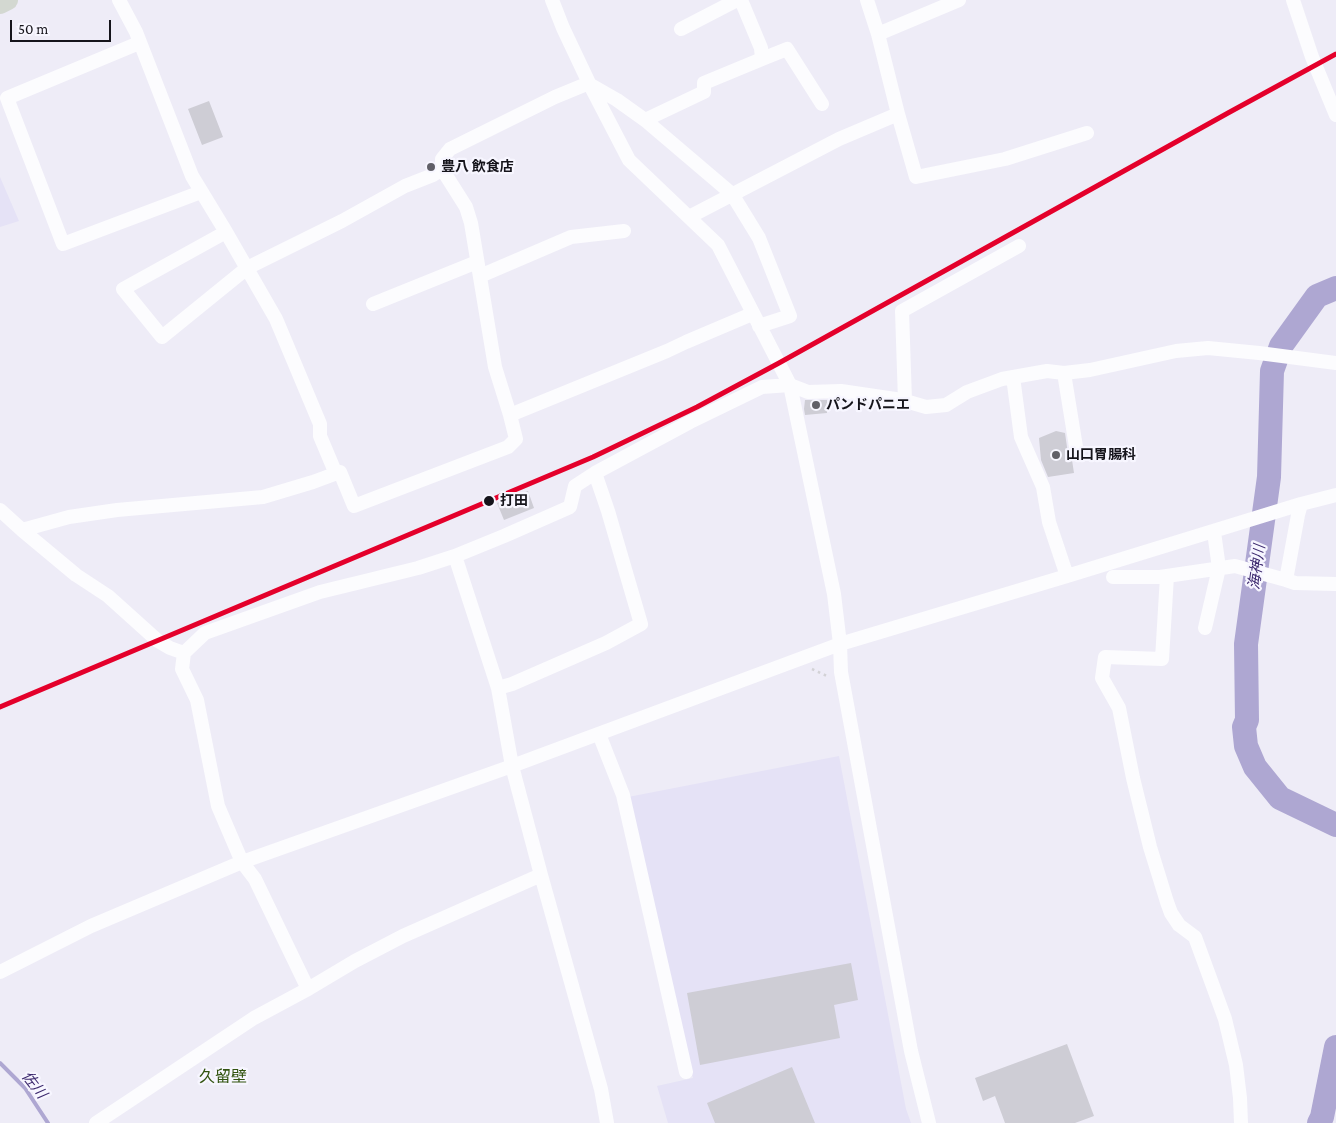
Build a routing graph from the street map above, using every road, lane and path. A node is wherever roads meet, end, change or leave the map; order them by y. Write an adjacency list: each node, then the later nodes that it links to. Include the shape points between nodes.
1 (8, 0): 8 (highway)
2 (119, 0): 11 (street)
3 (552, 0): 13 (street)
4 (739, 0): 9 (street); 12 (street, via 761,48)
5 (867, 0): 10 (street)
6 (959, 0): 10 (street)
7 (1294, 0): 16 (street, via 1312,57)
8 (0, 4)
9 (681, 29)
10 (878, 34): 15 (street)
11 (140, 43): 20 (street, via 192,176); 20 (street, via 7,98 63,244)
12 (762, 59): 14 (street, via 788,49); 17 (street, via 704,83 704,92)
13 (589, 83): 17 (street); 19 (street, via 450,149 442,159); 22 (street, via 629,160)
14 (822, 104)
15 (898, 114): 18 (street, via 916,177 1005,159); 21 (street, via 839,139)
16 (1336, 115)
17 (645, 120): 21 (street)
18 (1087, 133)
19 (442, 169): 26 (street); 27 (street, via 466,207)
20 (202, 192): 24 (street)
21 (732, 194): 22 (street); 29 (street, via 759,238 790,316)
22 (689, 216): 29 (street, via 718,246)
23 (624, 231): 27 (street, via 571,236)
24 (226, 232): 26 (street); 26 (street, via 123,289 162,337)
25 (1019, 246): 34 (street, via 902,311)
26 (247, 268): 38 (street, via 276,319 320,424 320,436)
27 (479, 269): 28 (street); 35 (street, via 495,367)
28 (373, 304)
29 (756, 320): 33 (street); 35 (street, via 686,342)
30 (1336, 363): 31 (street, via 1208,348 1176,351)
31 (1064, 373): 32 (street, via 1046,371); 36 (street)
32 (1013, 377): 34 (street, via 967,392 946,405 926,407); 46 (street, via 1021,437 1043,487 1049,522)
33 (790, 385): 34 (street, via 808,392 841,391); 37 (street, via 762,387); 52 (street, via 834,594)
34 (905, 401)
35 (510, 415): 38 (street, via 516,440 508,447 354,506 340,472)
36 (1077, 453)
37 (595, 473): 44 (street, via 575,486 570,507); 56 (street, via 642,624 606,643)
38 (336, 474): 42 (street, via 262,497 118,510 69,517)
39 (1336, 495): 40 (street)
40 (1296, 506): 43 (street); 49 (street, via 1298,515)
41 (0, 510): 42 (street)
42 (22, 530): 53 (street, via 76,575 108,596 158,641)
43 (1214, 532): 45 (street); 46 (street)
44 (455, 556): 53 (street, via 320,592 205,633); 56 (street)
45 (1218, 568): 47 (street); 49 (street, via 1235,566); 51 (street)
46 (1067, 576): 52 (street)
47 (1167, 576): 48 (street); 67 (street, via 1162,659 1105,656 1102,678 1120,708 1133,778 1167,902 1179,925 1195,938 1225,1019 1236,1065)
48 (1113, 577)
49 (1286, 580): 50 (street)
50 (1336, 584)
51 (1205, 628)
52 (840, 644): 57 (street); 66 (street, via 841,672 909,1042)
53 (184, 652): 59 (street, via 182,669 197,700 218,806)
54 (810, 668): 55 (path, via 827,675)
55 (829, 685)
56 (498, 688): 58 (street)
57 (599, 734): 58 (street); 63 (street, via 623,795)
58 (512, 766): 59 (street); 60 (street)
59 (242, 862): 61 (street, via 91,926); 62 (street, via 255,879)
60 (541, 875): 62 (street, via 403,936); 65 (street, via 601,1089)
61 (0, 972)
62 (308, 989): 64 (street, via 254,1018)
63 (686, 1072)
64 (96, 1123)
65 (607, 1123)
66 (929, 1123)
67 (1241, 1123)

